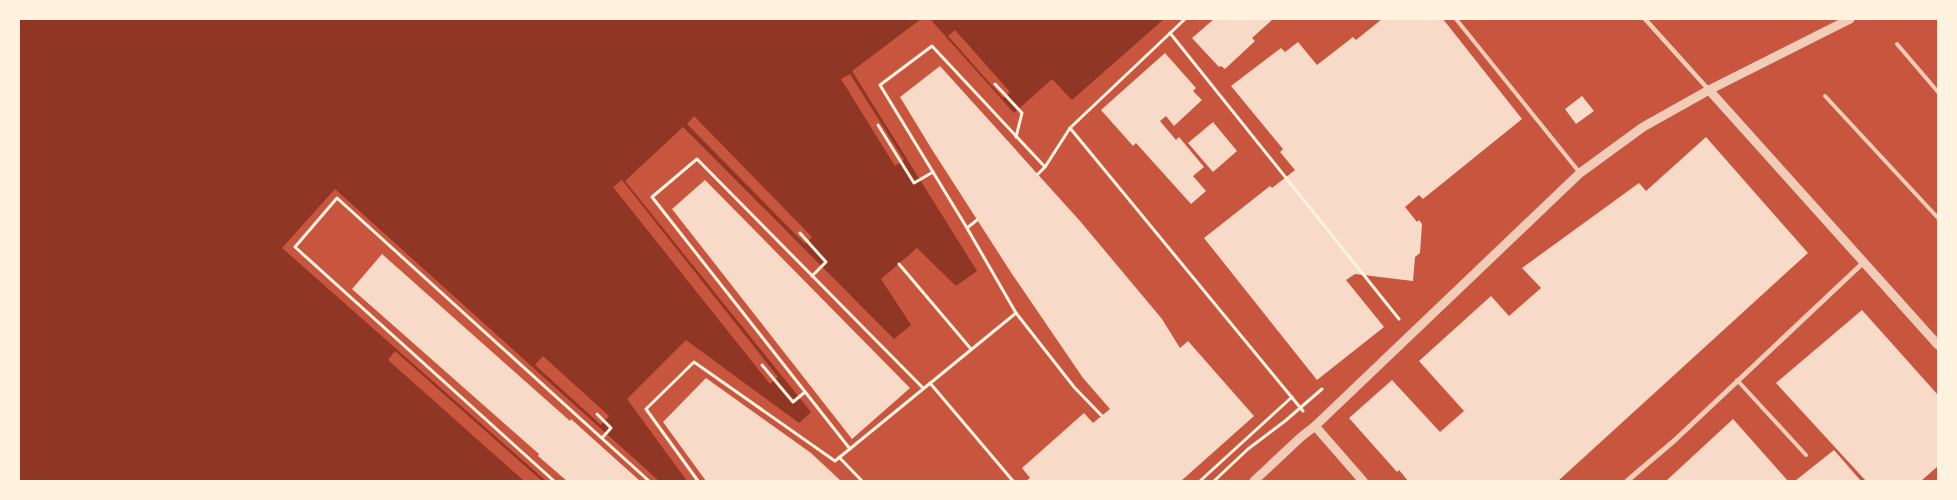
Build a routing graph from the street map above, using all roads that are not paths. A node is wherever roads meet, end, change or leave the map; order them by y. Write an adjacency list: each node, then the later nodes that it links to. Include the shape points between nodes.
1 (1456, 19): 8 (lane)
2 (1645, 19): 5 (street)
3 (1850, 19): 5 (street)
4 (1898, 44): 6 (lane)
5 (1709, 90): 8 (street, via 1643,127); 10 (street)
6 (1938, 92)
7 (1825, 96): 9 (lane)
8 (1580, 173): 13 (street)
9 (1938, 218)
10 (1864, 262): 11 (street); 12 (street)
11 (1938, 345)
12 (1738, 380): 14 (lane); 17 (street)
13 (1315, 426): 15 (street); 16 (street)
14 (1806, 455)
15 (1254, 481)
16 (1363, 481)
17 (1626, 481)

